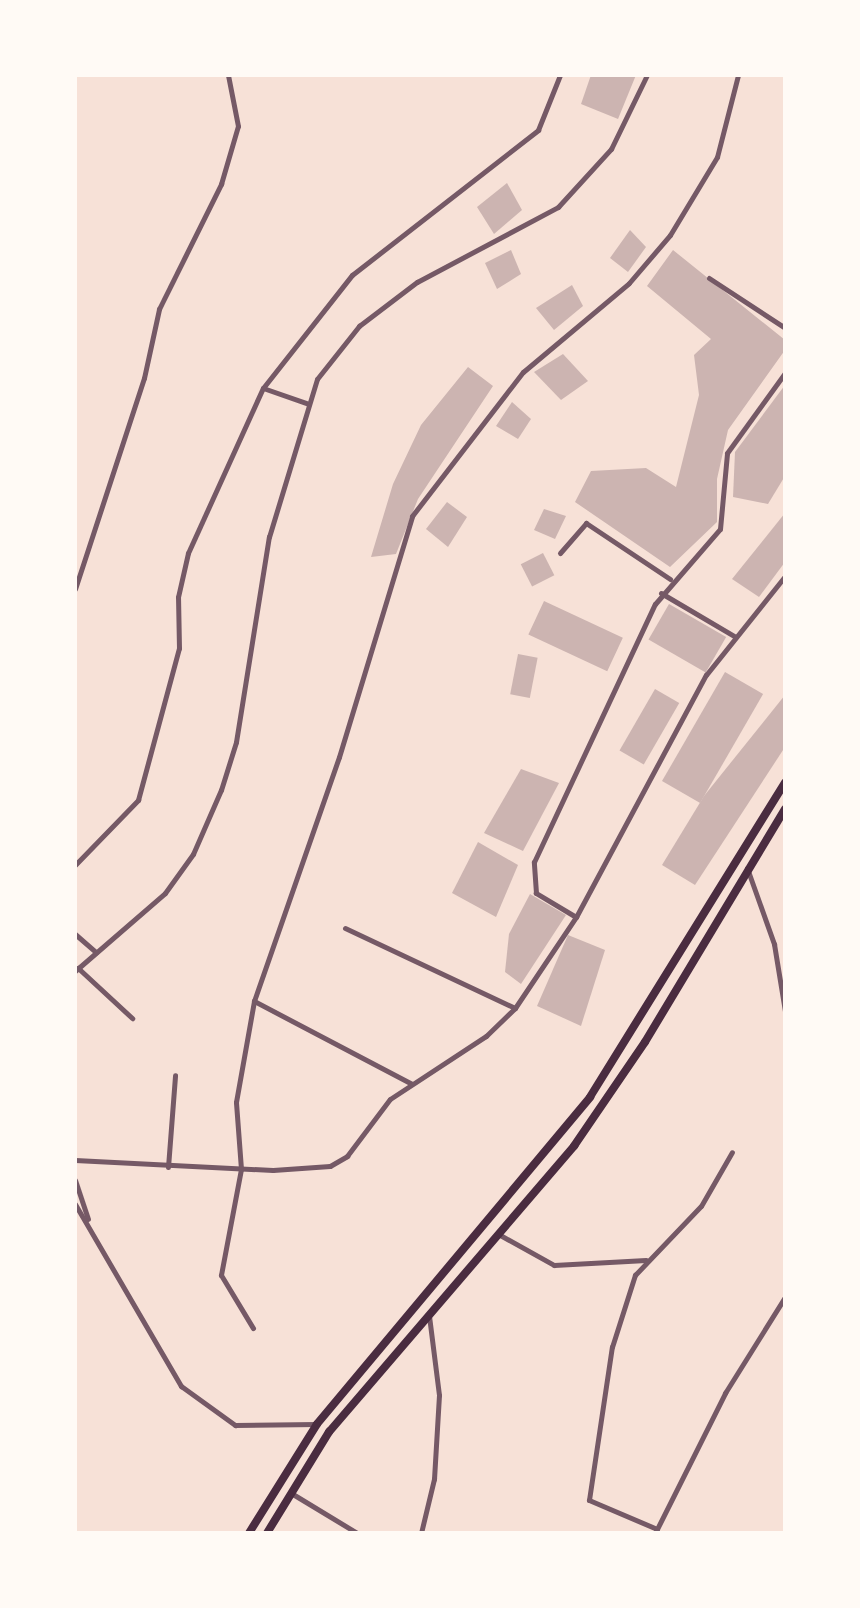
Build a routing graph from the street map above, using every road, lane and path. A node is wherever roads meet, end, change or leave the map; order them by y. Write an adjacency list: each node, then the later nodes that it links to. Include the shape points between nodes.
1 (228, 75): 13 (street, via 238,126 221,184 159,309 144,378)
2 (560, 75): 8 (street, via 538,130 352,275)
3 (647, 75): 9 (street, via 626,125 571,195 391,301 338,348)
4 (738, 75): 27 (street, via 717,156 670,234 629,283 523,372 412,516 339,757)
5 (709, 278): 6 (street)
6 (785, 328)
7 (785, 373): 12 (street, via 727,453 720,529)
8 (263, 388): 9 (street); 18 (street, via 188,553 177,607 179,648 138,800)
9 (306, 403): 24 (street, via 269,537 236,742 221,790 193,854 165,893)
10 (559, 553): 12 (street, via 586,523)
11 (785, 576): 15 (street)
12 (670, 579): 14 (street)
13 (75, 589)
14 (661, 593): 15 (street); 20 (street, via 621,665 532,868 536,892)
15 (734, 636): 20 (street, via 705,676)
16 (785, 783): 23 (main road)
17 (785, 809): 19 (main road)
18 (75, 865)
19 (747, 869): 25 (main road); 29 (street, via 774,944)
20 (576, 917): 28 (street)
21 (345, 928): 28 (street)
22 (75, 934): 24 (street)
23 (682, 948): 25 (main road); 46 (main road, via 590,1097)
24 (96, 952): 26 (street)
25 (696, 957): 40 (main road, via 600,1110)
26 (77, 969): 30 (street)
27 (254, 1001): 32 (street); 36 (street, via 236,1102)
28 (514, 1008): 32 (street, via 486,1036)
29 (785, 1011)
30 (132, 1018)
31 (175, 1075): 35 (street)
32 (412, 1084): 36 (street, via 390,1099 338,1161)
33 (732, 1152): 41 (street, via 701,1206)
34 (75, 1160): 35 (street)
35 (168, 1167): 36 (street)
36 (241, 1169): 45 (street, via 221,1275)
37 (75, 1180): 39 (street)
38 (75, 1204): 39 (street)
39 (90, 1225): 48 (street, via 181,1386 235,1425)
40 (500, 1235): 41 (street, via 554,1265); 44 (main road)
41 (647, 1260): 50 (street, via 620,1313 589,1500)
42 (785, 1297): 43 (street)
43 (781, 1307): 50 (street, via 718,1404)
44 (429, 1316): 47 (main road); 54 (street, via 439,1395 434,1479)
45 (253, 1328)
46 (355, 1380): 47 (main road); 48 (main road)
47 (365, 1389): 49 (main road)
48 (317, 1424): 51 (main road)
49 (291, 1492): 52 (main road); 53 (street)
50 (656, 1531)
51 (248, 1533)
52 (267, 1533)
53 (357, 1533)
54 (422, 1533)

